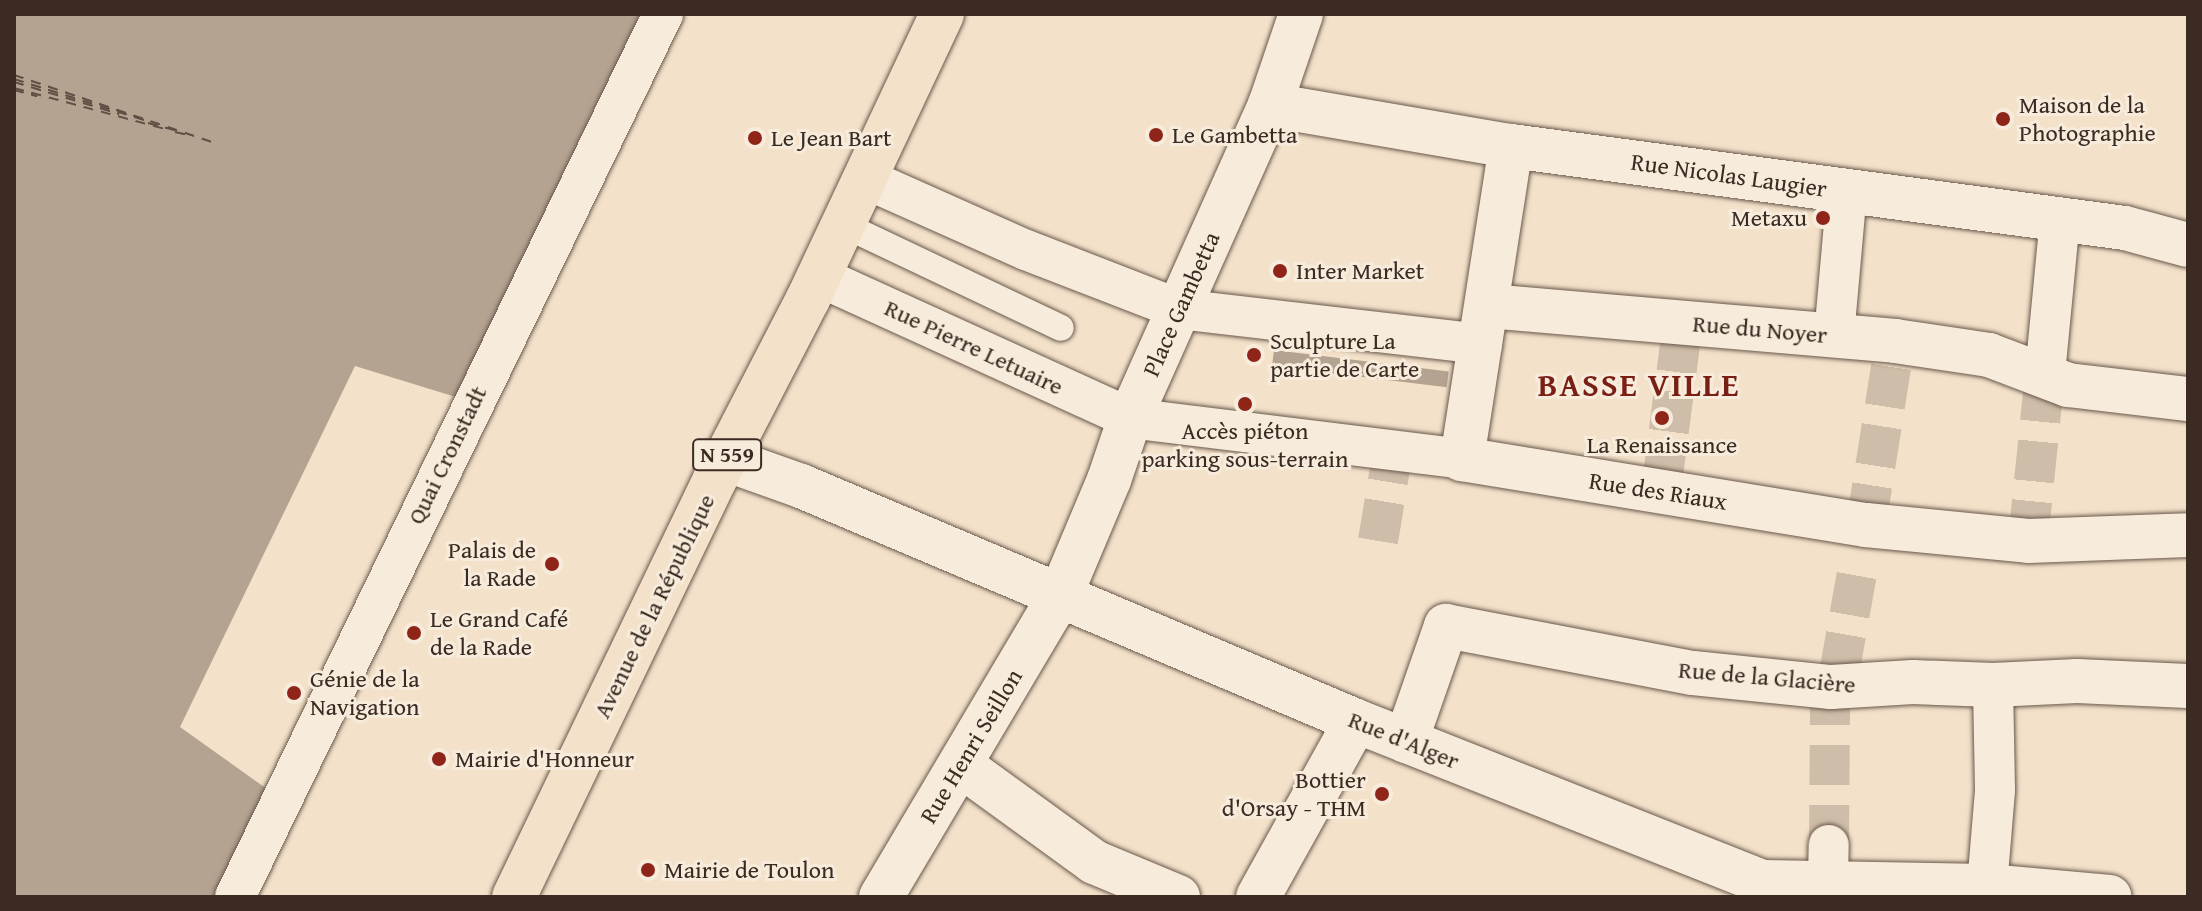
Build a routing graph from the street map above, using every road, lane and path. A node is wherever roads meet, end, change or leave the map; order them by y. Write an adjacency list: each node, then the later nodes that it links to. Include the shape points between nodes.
1 (663, 14): 30 (street, Quai Cronstadt)
2 (942, 14): 6 (main road, Avenue de la République / N 559)
3 (1301, 14): 4 (street, Place Gambetta)
4 (1270, 105): 5 (street, Rue Nicolas Laugier); 12 (street, Place Gambetta)
5 (1511, 146): 7 (street, Rue Nicolas Laugier); 13 (street)
6 (864, 178): 9 (main road, Avenue de la République / N 559); 12 (street, via 1026,250)
7 (1847, 191): 8 (street, Rue Nicolas Laugier); 15 (street)
8 (2060, 219): 10 (street, Rue Nicolas Laugier, via 2125,228); 16 (street)
9 (842, 224): 11 (main road, Avenue de la République / N 559); 14 (lane)
10 (2188, 245)
11 (818, 276): 18 (street, Rue Pierre Letuaire); 19 (main road, Avenue de la République / N 559)
12 (1178, 309): 13 (street); 18 (street, Place Gambetta)
13 (1485, 325): 15 (street, Rue du Noyer); 20 (street)
14 (1061, 328)
15 (1834, 336): 16 (street, Rue du Noyer, via 1989,355)
16 (2045, 374): 17 (street, Rue du Noyer, via 2068,385)
17 (2188, 399)
18 (1130, 418): 20 (street, Rue des Riaux); 22 (street, Place Gambetta)
19 (725, 459): 22 (street, Rue d'Alger); 31 (main road, Avenue de la République / N 559)
20 (1462, 459): 21 (street, Rue des Riaux, via 1865,534 2028,541)
21 (2188, 535)
22 (1061, 594): 25 (street, Rue d'Alger); 27 (street, Rue Henri Seillon)
23 (1993, 685): 24 (street, Rue de la Glacière, via 2077,681); 26 (street, Rue de la Glacière, via 1913,682 1834,687 1693,673 1446,626); 28 (street, via 1995,790)
24 (2188, 686)
25 (1356, 721): 26 (street, Rue d'Alger); 34 (street)
26 (1406, 741): 29 (street, Rue d'Alger)
27 (962, 766): 32 (street, Rue Henri Seillon); 33 (street, via 1094,862)
28 (1987, 886): 29 (street, Rue d'Alger, via 1829,864); 35 (street, Rue d'Alger)
29 (1761, 890)
30 (235, 897)
31 (514, 897)
32 (881, 897)
33 (1178, 897)
34 (1258, 897)
35 (2110, 897)

